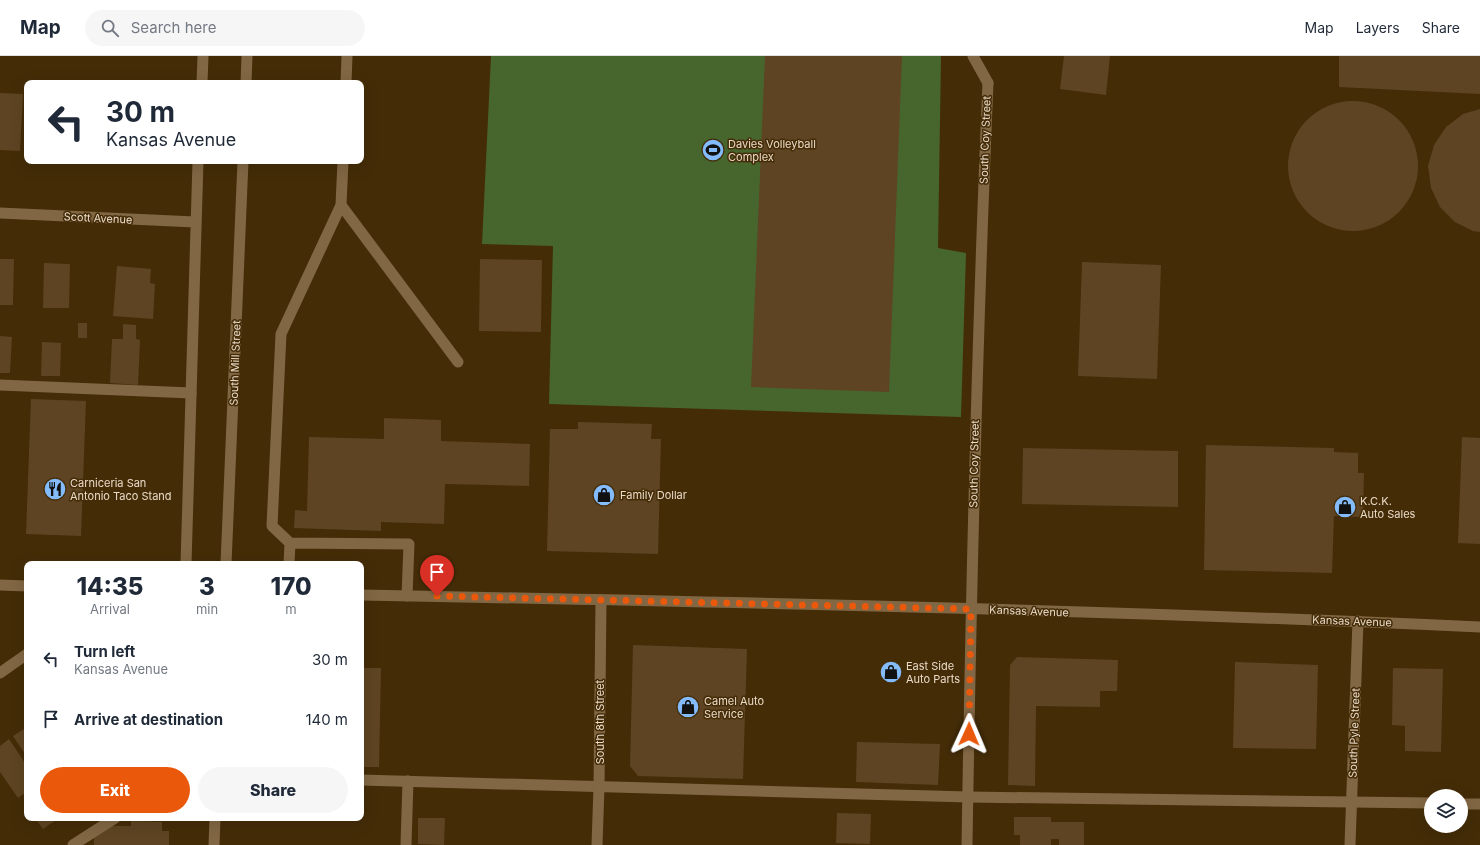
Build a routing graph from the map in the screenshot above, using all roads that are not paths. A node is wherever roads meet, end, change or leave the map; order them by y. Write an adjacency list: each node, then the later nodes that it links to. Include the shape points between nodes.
1 (203, 56): 5 (street)
2 (247, 56): 6 (street)
3 (347, 56): 7 (street)
4 (973, 56): 26 (street, South Coy Street, via 988,83 979,280)
5 (202, 80)
6 (246, 80)
7 (346, 80)
8 (198, 164): 13 (street)
9 (243, 164): 19 (street, South Mill Street)
10 (343, 164): 11 (street)
11 (341, 205): 14 (street); 17 (street, via 281,334 272,526)
12 (0, 213): 13 (street, Scott Avenue)
13 (196, 222): 16 (street)
14 (458, 362)
15 (0, 385): 16 (street)
16 (191, 393): 18 (street)
17 (290, 542): 20 (street); 24 (street, via 408,544)
18 (186, 561)
19 (226, 561)
20 (289, 561)
21 (0, 585): 22 (street)
22 (24, 586)
23 (364, 595): 24 (street, Kansas Avenue)
24 (407, 596): 25 (street, Kansas Avenue)
25 (600, 600): 26 (street, Kansas Avenue); 33 (street, South 8th Street)
26 (971, 609): 27 (street, Kansas Avenue); 34 (street, South Coy Street)
27 (1358, 621): 28 (street, Kansas Avenue); 35 (street, South Pyle Street)
28 (1480, 627)
29 (24, 656): 30 (street)
30 (0, 673)
31 (364, 780): 32 (street)
32 (408, 781): 33 (street); 43 (street)
33 (599, 787): 34 (street); 44 (street, South 8th Street)
34 (968, 797): 35 (street); 45 (street, South Coy Street)
35 (1352, 802): 36 (street); 46 (street, South Pyle Street)
36 (1424, 803)
37 (1468, 804): 38 (street)
38 (1480, 804)
39 (110, 821): 41 (street)
40 (215, 821): 42 (street)
41 (73, 845)
42 (214, 845)
43 (406, 845)
44 (597, 845)
45 (967, 845)
46 (1350, 845)

